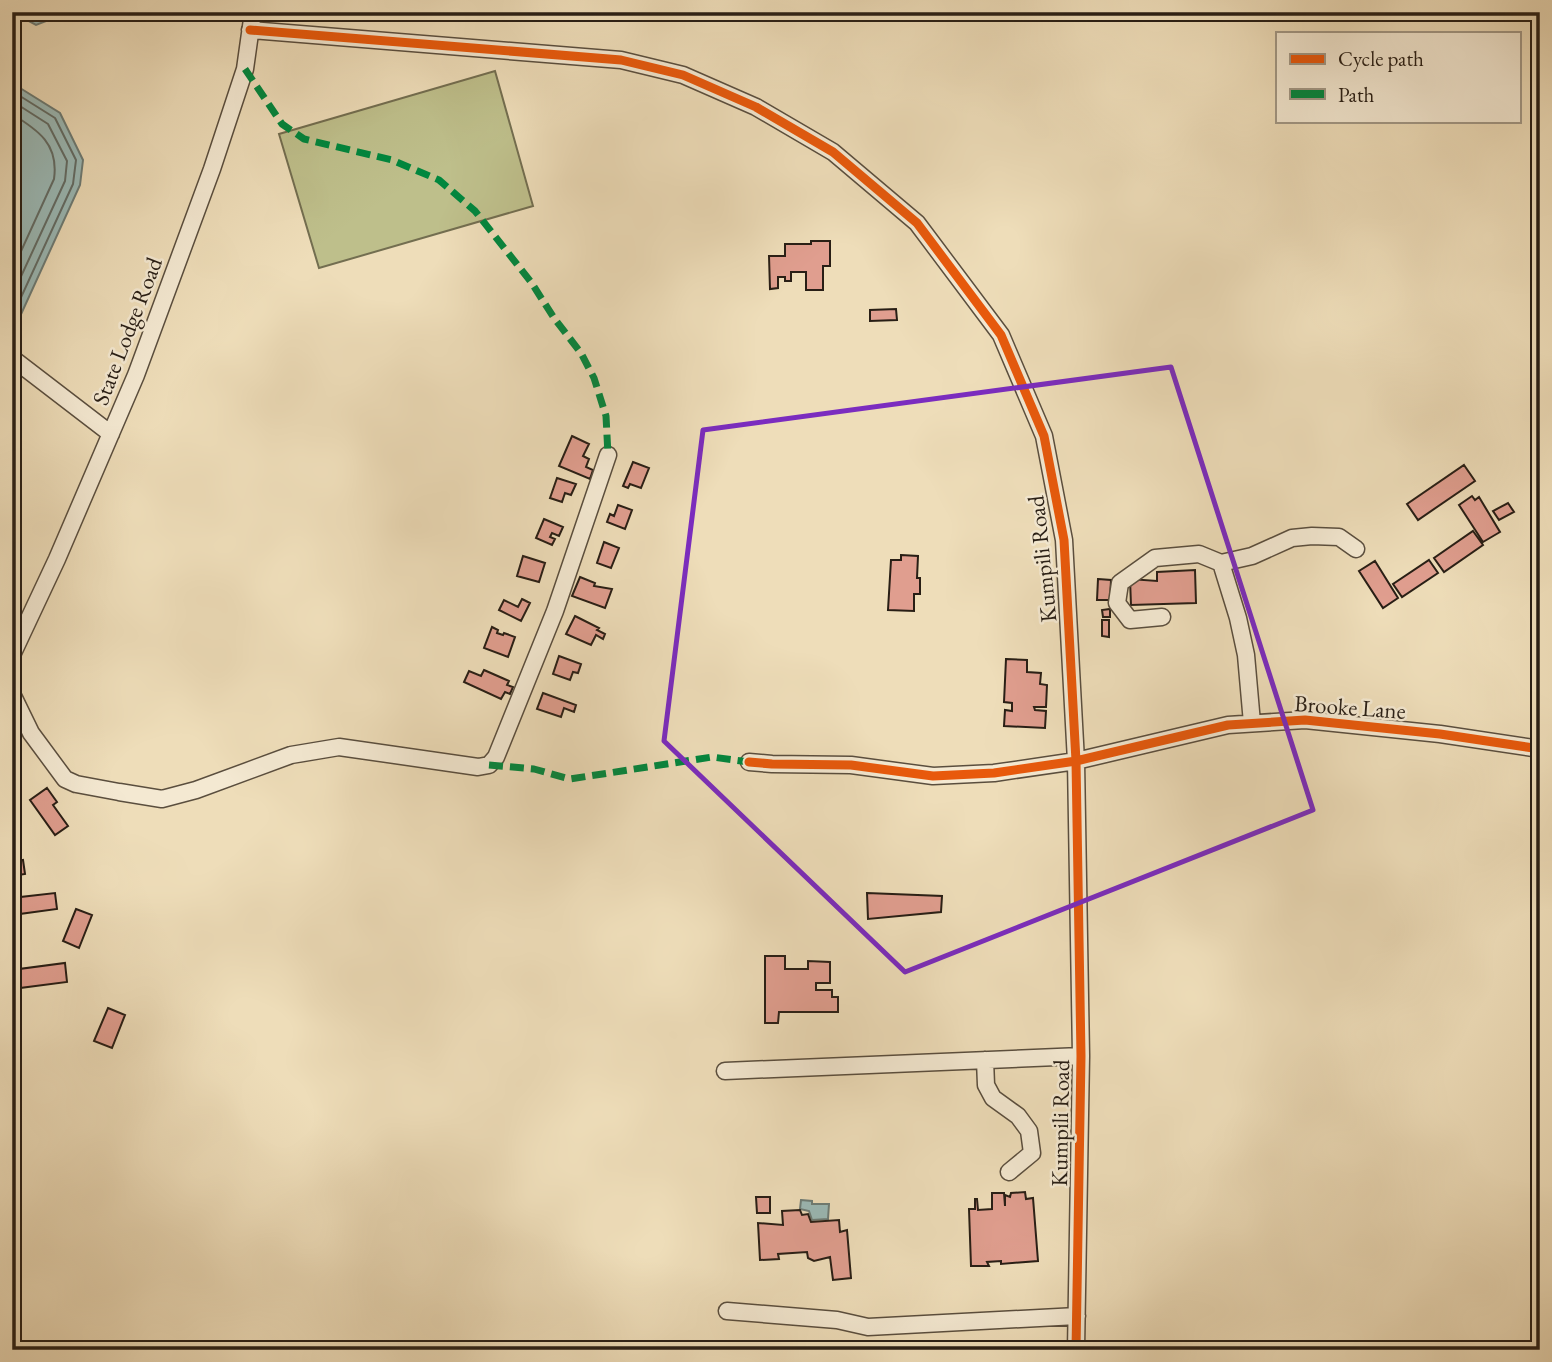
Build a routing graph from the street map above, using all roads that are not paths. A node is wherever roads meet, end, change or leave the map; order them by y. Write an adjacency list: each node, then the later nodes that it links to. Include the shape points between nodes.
1 (253, 12): 2 (street, State Lodge Road)
2 (250, 30): 4 (street, State Lodge Road, via 245,69 212,169); 13 (street, Kumpili Road, via 621,60 683,75 755,107 833,152 918,223 1001,335 1044,436 1064,540)
3 (12, 358): 4 (street)
4 (111, 434): 9 (street, State Lodge Road)
5 (608, 455): 10 (street, via 555,611 489,765 340,747 290,755 162,799 65,779 31,733)
6 (1356, 549): 7 (street, via 1339,537 1292,538 1252,556)
7 (1221, 563): 8 (street, via 1199,554 1155,558 1120,583 1117,603 1130,620); 11 (street, via 1246,655)
8 (1162, 617)
9 (12, 655)
10 (12, 694)
11 (1252, 723): 12 (street, Brooke Lane, via 1305,720); 13 (street, Brooke Lane)
12 (1540, 749)
13 (1076, 761): 14 (street, Brooke Lane, via 933,776 851,765); 15 (street, Kumpili Road)
14 (749, 762)
15 (1081, 1056): 16 (street); 20 (street, Kumpili Road)
16 (985, 1060): 17 (street); 18 (street, via 986,1085 993,1098 1018,1116 1029,1131 1032,1153)
17 (725, 1071)
18 (1009, 1172)
19 (727, 1311): 20 (street, via 868,1327)
20 (1077, 1316): 21 (street, Kumpili Road)
21 (1076, 1350)

